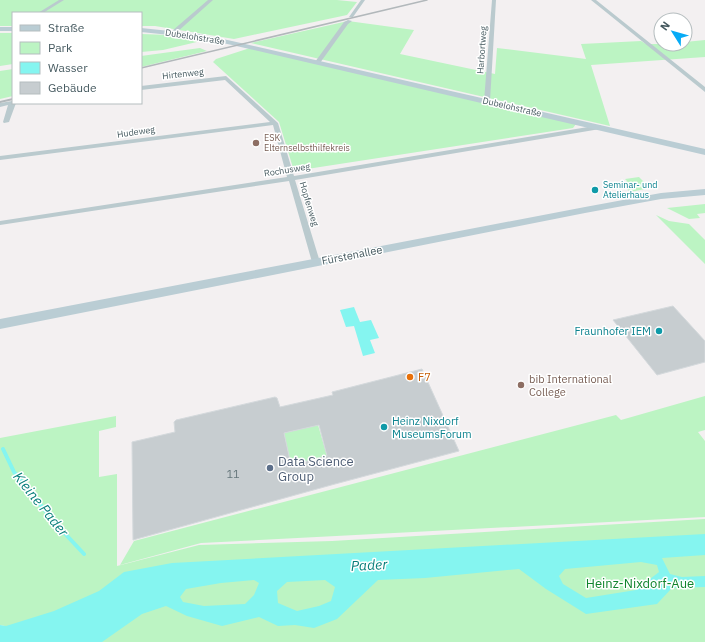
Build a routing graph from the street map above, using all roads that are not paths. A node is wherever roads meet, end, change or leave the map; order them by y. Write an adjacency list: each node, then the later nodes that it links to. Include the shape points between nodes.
1 (62, 0): 6 (street)
2 (211, 0): 10 (street)
3 (363, 0): 11 (street)
4 (494, 0): 14 (street, Harbortweg)
5 (593, 0): 13 (street)
6 (42, 12)
7 (0, 29): 8 (main road)
8 (12, 29)
9 (142, 30): 10 (main road, Dubelohstraße)
10 (174, 32): 11 (main road, Dubelohstraße)
11 (318, 62): 14 (main road, Dubelohstraße)
12 (142, 88): 19 (street, Hirtenweg, via 226,78)
13 (705, 90)
14 (487, 101): 20 (main road, Dubelohstraße)
15 (12, 103): 17 (street)
16 (13, 104): 18 (street)
17 (0, 105)
18 (6, 122)
19 (275, 123): 24 (street, Hudeweg); 25 (street, Hopfenweg)
20 (584, 123): 21 (main road, Dubelohstraße); 22 (street)
21 (600, 127): 22 (street, Rochusweg); 23 (main road, Dubelohstraße)
22 (577, 131): 25 (street, Rochusweg)
23 (705, 152)
24 (0, 158)
25 (291, 178): 27 (street, Rochusweg); 28 (street, Hopfenweg)
26 (705, 192): 28 (main road, Fürstenallee, via 637,200)
27 (0, 223)
28 (316, 262): 29 (main road, Fürstenallee)
29 (0, 324)

